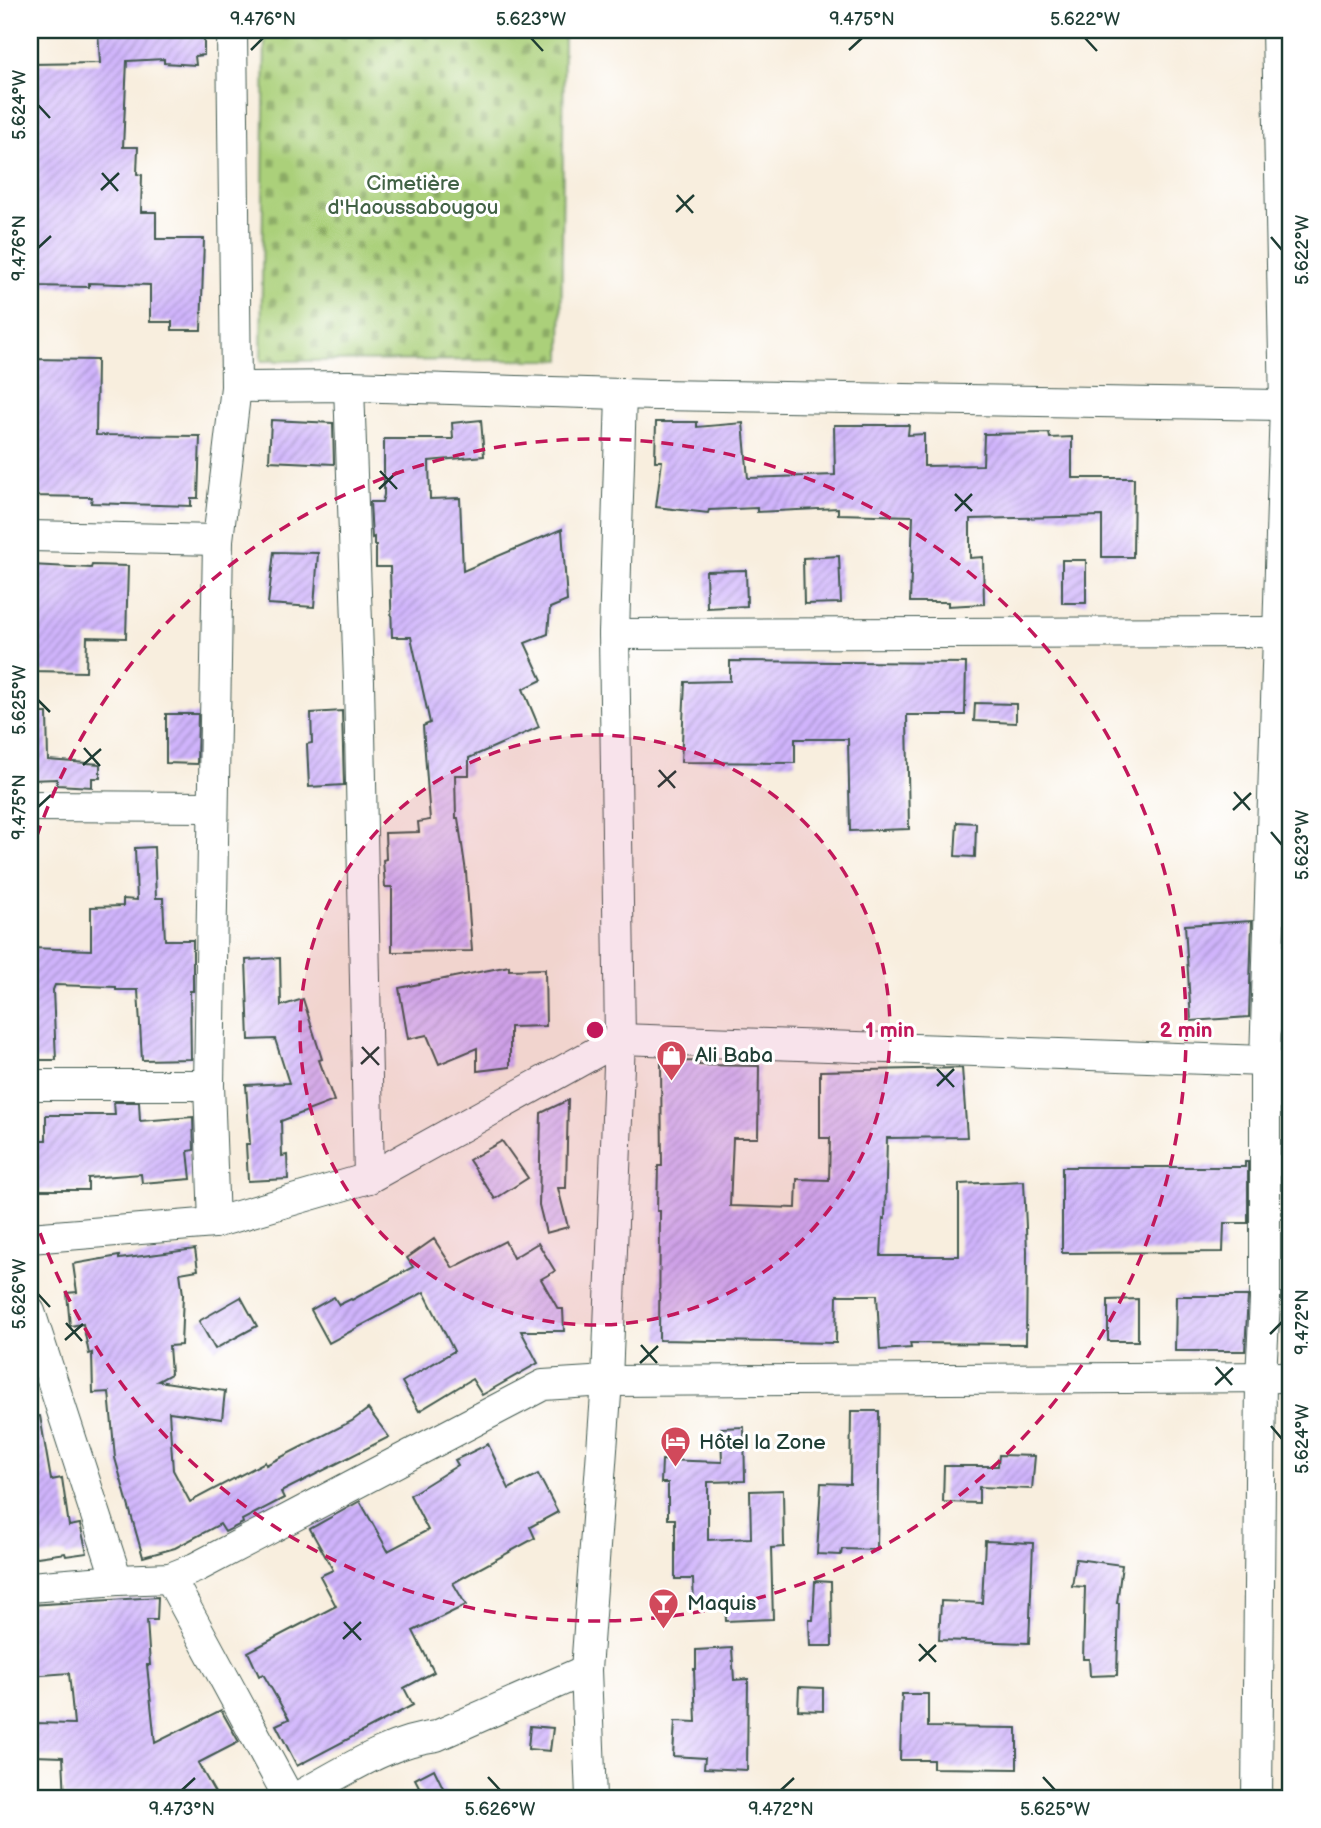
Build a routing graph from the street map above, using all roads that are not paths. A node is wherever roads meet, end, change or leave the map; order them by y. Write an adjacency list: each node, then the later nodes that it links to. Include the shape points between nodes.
1 (232, 30): 4 (street)
2 (1278, 30): 6 (street)
3 (348, 386): 4 (street); 5 (street); 17 (street)
4 (236, 387): 8 (street)
5 (621, 394): 6 (street); 10 (street)
6 (1285, 405): 9 (street)
7 (30, 536): 8 (street)
8 (218, 540): 12 (street)
9 (1279, 632): 10 (street); 14 (street)
10 (614, 634): 13 (street)
11 (30, 806): 12 (street)
12 (213, 807): 16 (street)
13 (620, 1039): 14 (street); 17 (street); 25 (street)
14 (1265, 1061): 21 (street)
15 (30, 1085): 16 (street)
16 (209, 1085): 18 (street)
17 (369, 1178): 18 (street)
18 (214, 1223): 19 (street)
19 (30, 1238)
20 (1291, 1286): 21 (street)
21 (1265, 1300): 23 (street)
22 (30, 1312): 27 (street)
23 (1261, 1376): 24 (street); 25 (street); 33 (street)
24 (1291, 1377)
25 (607, 1381): 26 (street, via 533,1389); 29 (street)
26 (170, 1578): 27 (street); 30 (street)
27 (117, 1580): 28 (street)
28 (30, 1587)
29 (586, 1670): 31 (street, via 436,1736 393,1746); 32 (street)
30 (289, 1798)
31 (295, 1798)
32 (591, 1798)
33 (1256, 1798)

